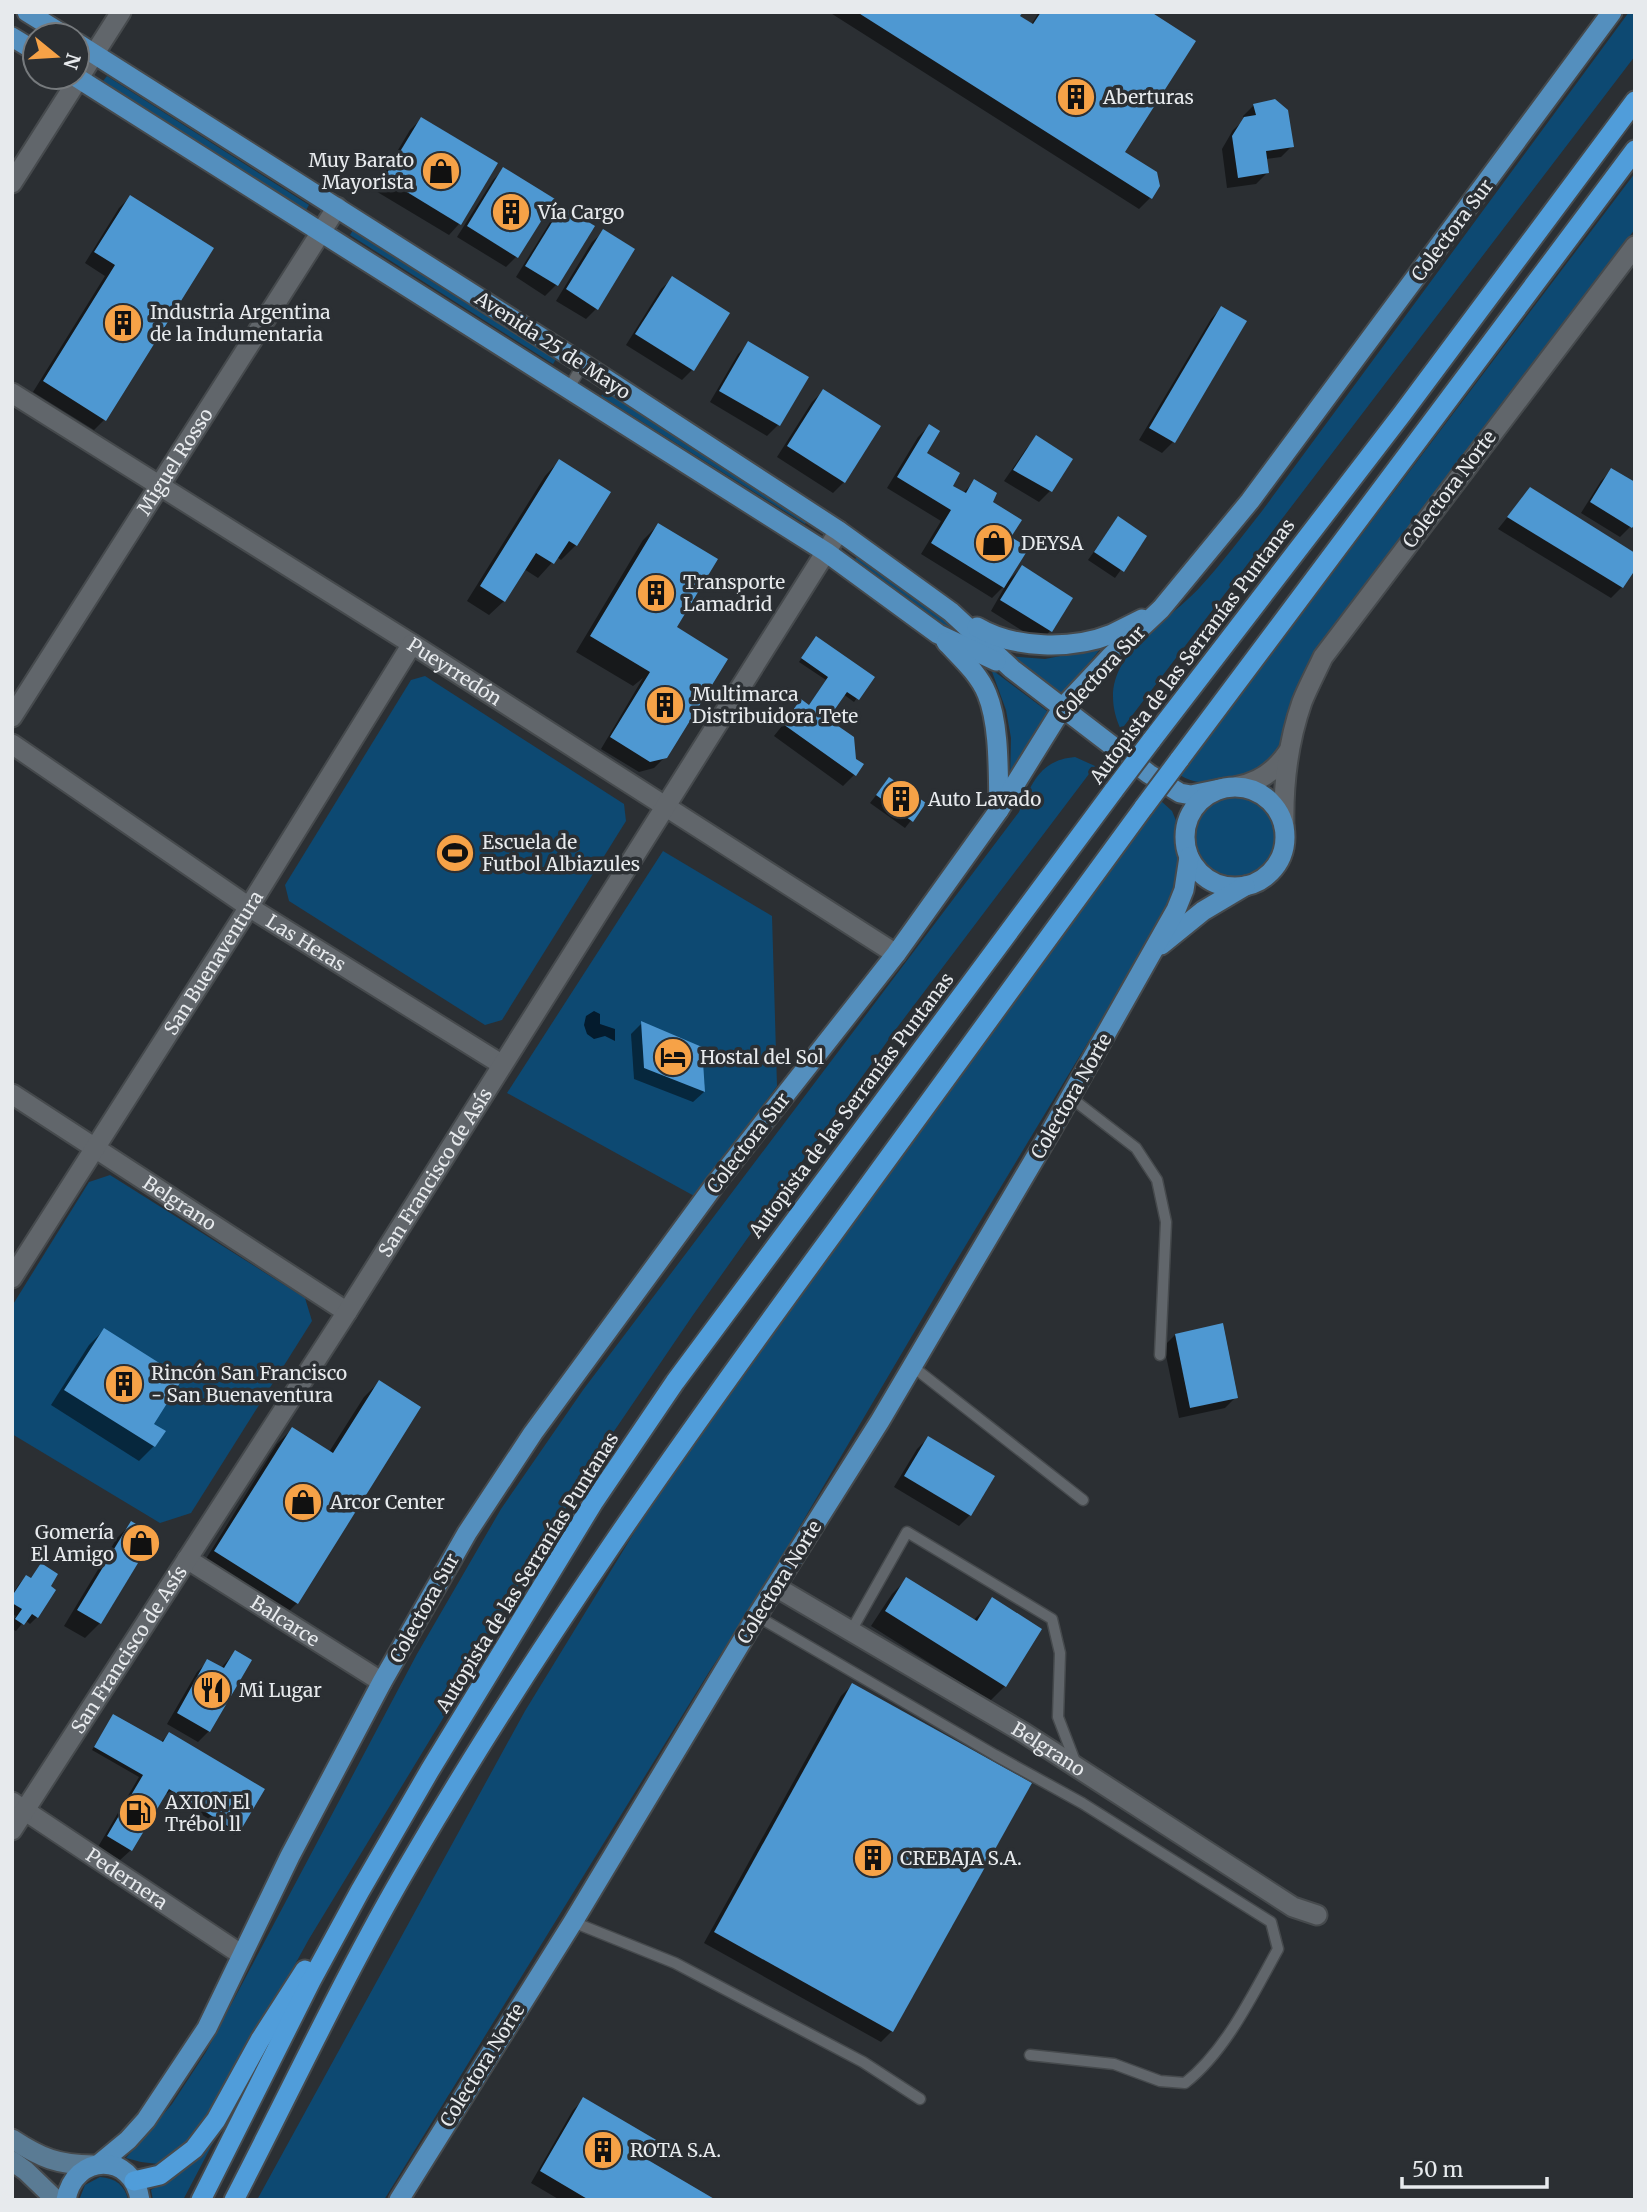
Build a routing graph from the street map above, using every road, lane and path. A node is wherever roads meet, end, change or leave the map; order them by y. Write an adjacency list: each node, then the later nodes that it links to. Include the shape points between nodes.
1 (121, 12): 4 (street)
2 (1612, 12): 20 (main road, Colectora Sur, via 1259,490)
3 (91, 52): 4 (main road, Avenida 25 de Mayo)
4 (95, 54): 5 (street); 11 (main road, Avenida 25 de Mayo)
5 (91, 60)
6 (91, 86): 12 (main road, Avenida 25 de Mayo)
7 (70, 91): 10 (street)
8 (1635, 100): 55 (highway, Autopista de las Serranías Puntanas, bridge, via 675,1382 593,1503)
9 (1635, 149): 70 (highway, bridge, via 1144,807 604,1553 409,1865)
10 (12, 183)
11 (337, 206): 12 (street, Miguel Rosso); 14 (main road, Avenida 25 de Mayo)
12 (322, 232): 15 (main road, Avenida 25 de Mayo); 17 (street, Miguel Rosso)
13 (1635, 246): 28 (street, Colectora Norte, via 1323,657 1302,703)
14 (583, 365): 15 (lane); 18 (main road, Avenida 25 de Mayo)
15 (569, 388): 19 (main road, Avenida 25 de Mayo)
16 (12, 393): 17 (street, Pueyrredón)
17 (159, 486): 23 (street, Pueyrredón); 26 (street, Miguel Rosso)
18 (839, 531): 19 (street, San Francisco de Asís); 21 (main road, Avenida 25 de Mayo)
19 (826, 552): 22 (main road, Avenida 25 de Mayo); 31 (street, San Francisco de Asís)
20 (1161, 609): 21 (main road, via 1110,634 1047,645 991,636); 25 (main road, Colectora Sur)
21 (951, 612): 24 (main road, Avenida 25 de Mayo)
22 (938, 634): 24 (main road, Avenida 25 de Mayo); 32 (main road, via 972,669 988,695 996,736)
23 (412, 645): 31 (street, Pueyrredón); 37 (street, San Buenaventura)
24 (1012, 669): 25 (main road, Avenida 25 de Mayo)
25 (1063, 707): 29 (main road, Avenida 25 de Mayo); 32 (main road, Colectora Sur)
26 (12, 717)
27 (12, 744): 37 (street, Las Heras)
28 (1291, 748): 30 (street, Colectora Norte, via 1277,769 1247,785); 33 (street, Colectora Norte)
29 (1149, 774): 30 (main road, Avenida 25 de Mayo, via 1191,795); 34 (main road, Avenida 25 de Mayo, via 1175,802)
30 (1229, 787): 33 (main road, via 1255,790 1269,799); 34 (main road, via 1209,793 1196,804)
31 (665, 806): 38 (street, Pueyrredón); 40 (street, San Francisco de Asís)
32 (999, 810): 38 (main road, Colectora Sur)
33 (1284, 827): 36 (main road, via 1280,859 1270,873)
34 (1184, 835): 35 (main road)
35 (1189, 857): 36 (main road, via 1207,879 1223,886); 39 (main road, Colectora Norte, via 1184,890)
36 (1247, 885): 39 (main road, Colectora Norte, via 1203,911)
37 (249, 907): 40 (street, Las Heras); 43 (street, San Buenaventura)
38 (896, 954): 53 (main road, Colectora Sur, via 716,1183 533,1433 467,1533)
39 (1147, 958): 42 (main road, Colectora Norte)
40 (501, 1064): 45 (street, San Francisco de Asís)
41 (12, 1094): 43 (street, Belgrano)
42 (1069, 1097): 46 (lane, via 1136,1148 1157,1180 1166,1222); 47 (main road, Colectora Norte)
43 (94, 1149): 44 (street, San Buenaventura); 45 (street, Belgrano)
44 (12, 1278)
45 (347, 1312): 49 (street, San Francisco de Asís)
46 (1160, 1355)
47 (912, 1366): 48 (lane); 50 (main road, Colectora Norte)
48 (1083, 1500)
49 (187, 1559): 53 (street, Balcarce); 56 (street, San Francisco de Asís)
50 (776, 1587): 51 (main road, Colectora Norte); 52 (street, Belgrano)
51 (757, 1616): 59 (main road, Colectora Norte); 61 (lane, via 1082,1803 1271,1923 1278,1949 1248,2004 1203,2068 1185,2083 1160,2081 1114,2064)
52 (850, 1631): 54 (street, Belgrano); 54 (lane, via 907,1532 1041,1612 1052,1619 1060,1653 1058,1717)
53 (382, 1682): 60 (main road, Colectora Sur)
54 (1077, 1768): 58 (street, Belgrano, via 1293,1907)
55 (430, 1770): 66 (highway, via 260,2040 216,2120 194,2149); 69 (highway, Autopista de las Serranías Puntanas, via 311,1981)
56 (18, 1806): 57 (street, San Francisco de Asís); 60 (street, Pedernera)
57 (12, 1830)
58 (1317, 1915)
59 (573, 1922): 62 (lane, via 675,1964 863,2062); 71 (main road, Colectora Norte)
60 (242, 1955): 65 (main road, Colectora Sur, via 206,2028 146,2120)
61 (1030, 2055)
62 (920, 2099)
63 (12, 2139): 65 (main road, via 39,2157 67,2165)
64 (12, 2161): 67 (main road)
65 (96, 2164): 66 (main road, via 120,2167); 68 (main road, Colectora Sur, via 75,2178)
66 (137, 2190)
67 (56, 2200)
68 (66, 2200)
69 (201, 2200)
70 (234, 2200)
71 (399, 2200)

